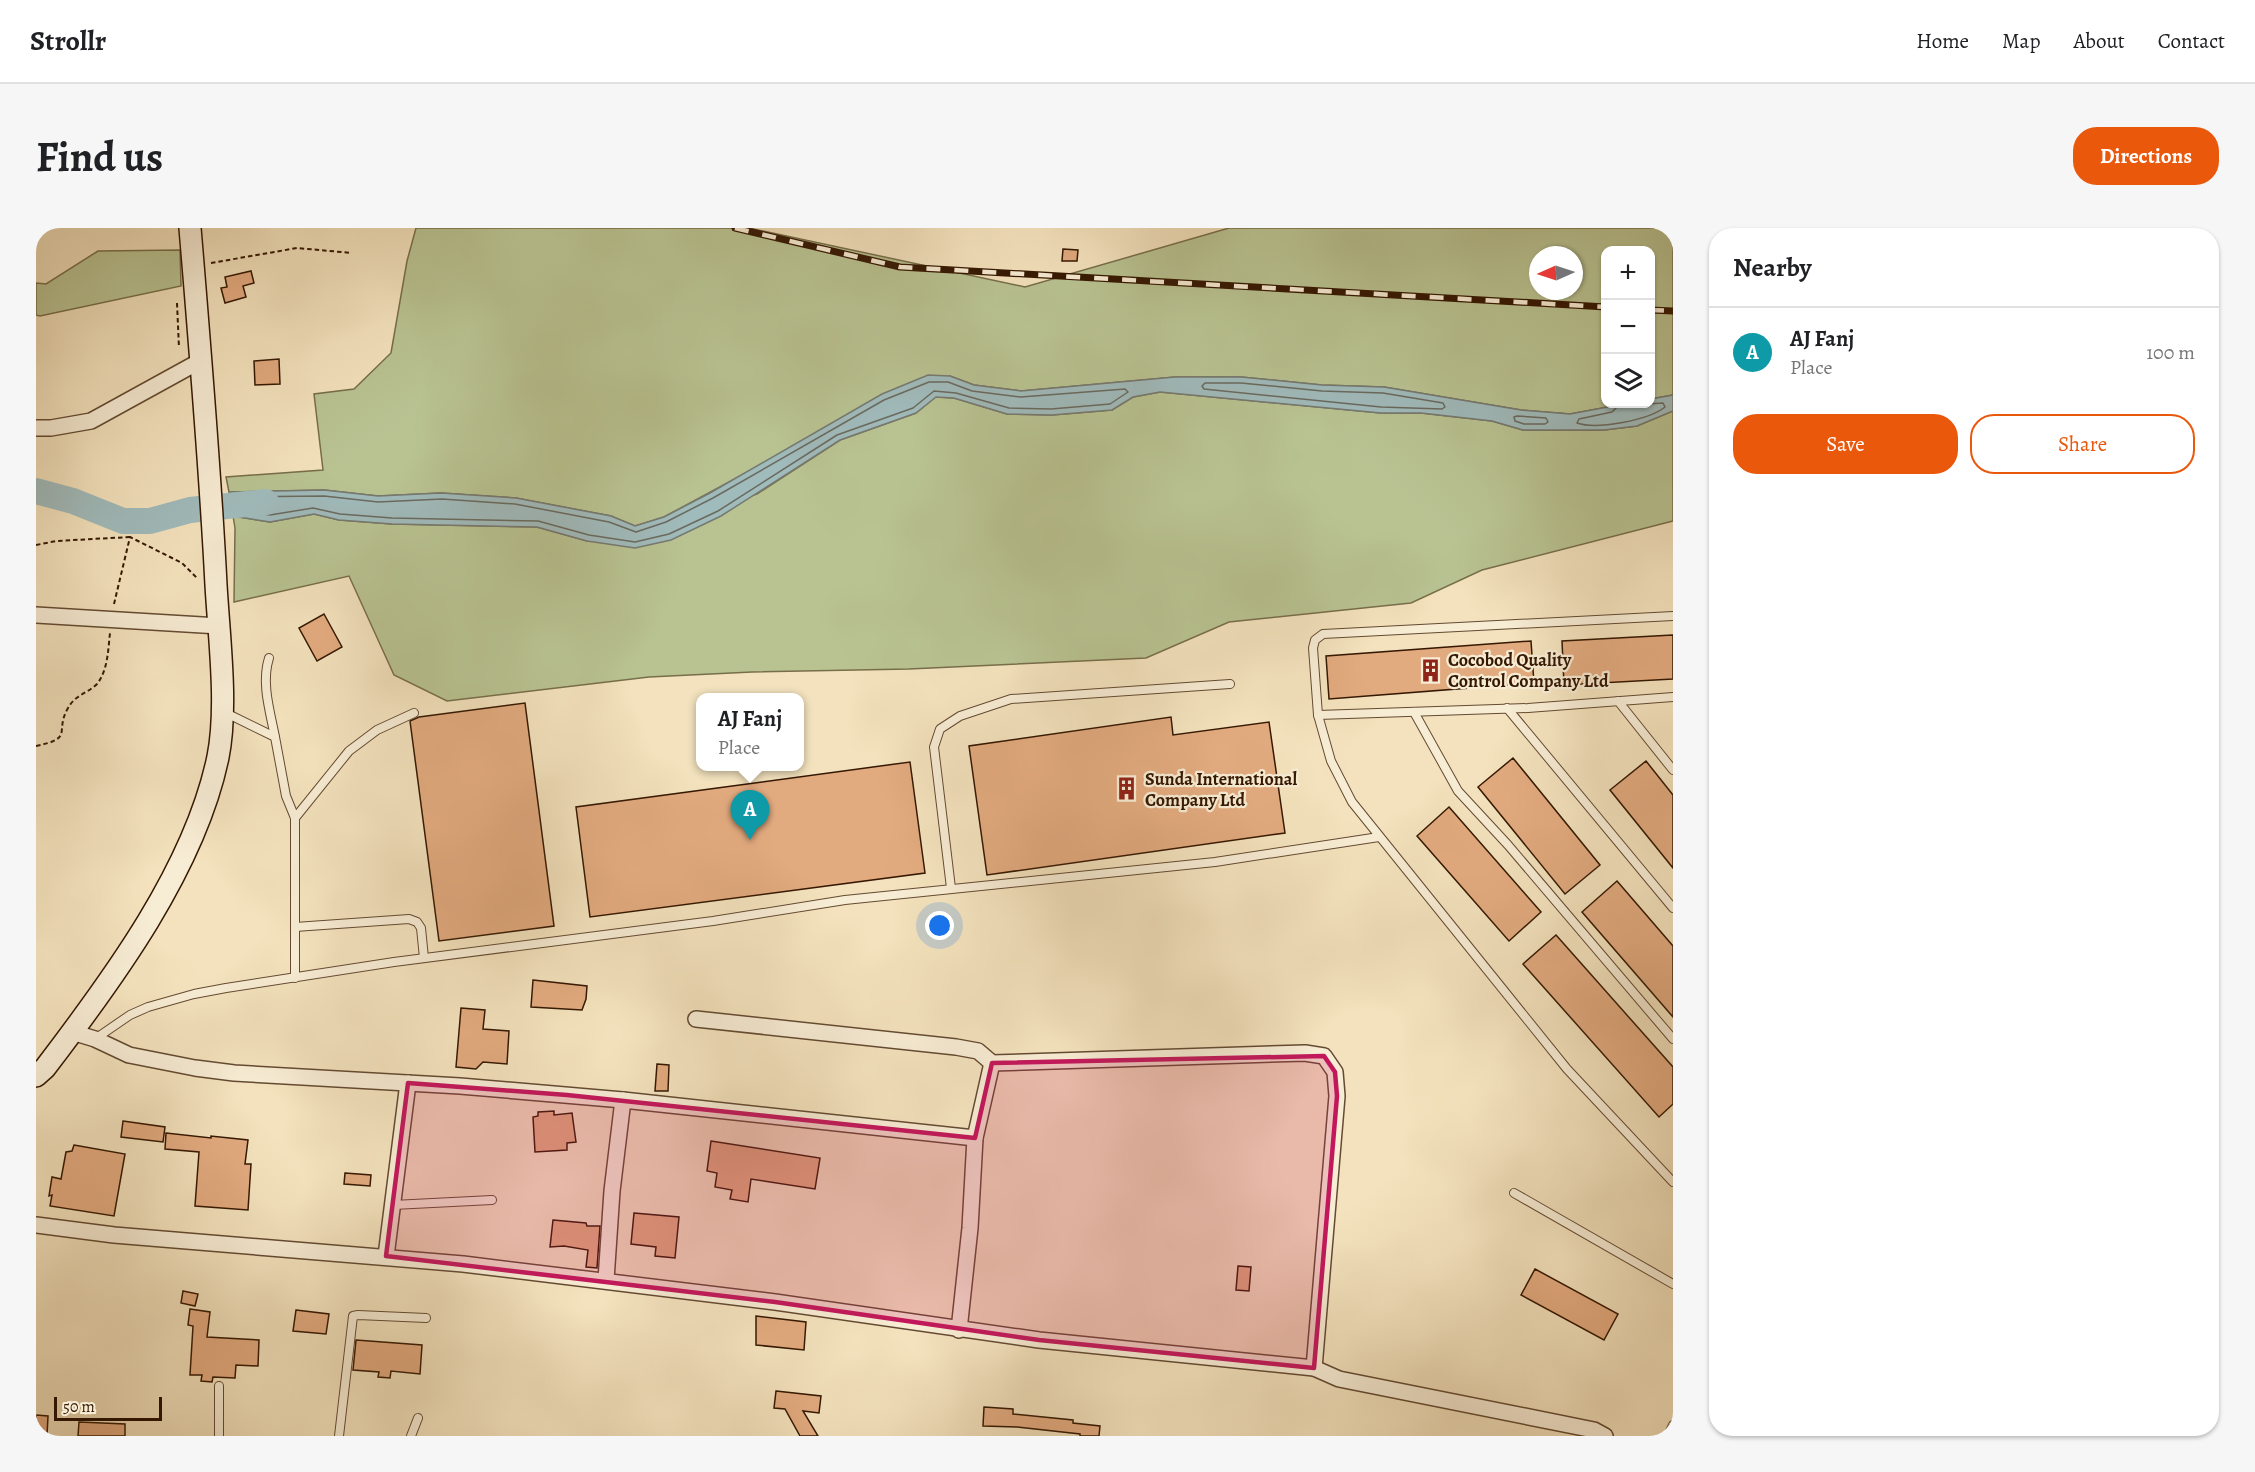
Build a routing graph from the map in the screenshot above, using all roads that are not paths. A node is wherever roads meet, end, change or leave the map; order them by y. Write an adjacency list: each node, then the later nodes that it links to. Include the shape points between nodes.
1 (190, 228): 2 (main road)
2 (202, 360): 3 (street, via 91,421); 6 (main road)
3 (36, 428)
4 (36, 615): 6 (street)
5 (1673, 616): 15 (lane, via 1323,634 1312,648)
6 (219, 626): 12 (main road)
7 (269, 658): 16 (lane, via 266,683)
8 (1230, 684): 20 (lane, via 1011,699 960,716 940,729 934,747)
9 (1673, 697): 10 (lane)
10 (1618, 701): 11 (lane); 17 (lane)
11 (1507, 708): 13 (lane); 21 (lane)
12 (222, 711): 16 (lane); 26 (main road, via 219,755 211,783 173,878 107,986)
13 (1414, 712): 15 (lane); 27 (lane, via 1458,791)
14 (414, 713): 18 (lane, via 376,730 349,751)
15 (1318, 715): 19 (lane, via 1331,761 1352,802)
16 (274, 737): 18 (lane, via 286,796)
17 (1673, 770)
18 (295, 818): 22 (lane)
19 (1379, 837): 20 (lane, via 1215,862); 34 (lane, via 1567,1069)
20 (951, 888): 23 (lane)
21 (1673, 908)
22 (295, 927): 23 (lane, via 409,919 421,928); 24 (lane)
23 (424, 958): 24 (lane)
24 (295, 978): 28 (lane, via 205,992 148,1007)
25 (696, 1019): 29 (street, via 956,1047 978,1051)
26 (72, 1032): 28 (street); 30 (main road)
27 (1673, 1038)
28 (95, 1039): 31 (street, via 129,1055 195,1068)
29 (992, 1063): 33 (street); 44 (street, via 1305,1053 1324,1056 1335,1072 1337,1096)
30 (36, 1076)
31 (408, 1083): 32 (street); 37 (street)
32 (622, 1100): 33 (street); 40 (street)
33 (975, 1138): 43 (street)
34 (1673, 1182)
35 (1514, 1193): 41 (lane)
36 (492, 1200): 37 (lane)
37 (393, 1205): 39 (street)
38 (36, 1225): 39 (street, via 114,1235)
39 (386, 1256): 40 (street)
40 (606, 1281): 43 (street)
41 (1673, 1284)
42 (426, 1318): 49 (lane, via 353,1316)
43 (959, 1330): 44 (street)
44 (1314, 1368): 51 (street, via 1339,1379 1594,1430)
45 (219, 1386): 48 (lane)
46 (418, 1418): 50 (lane)
47 (1673, 1425): 52 (lane)
48 (219, 1436)
49 (339, 1436)
50 (411, 1436)
51 (1605, 1436)
52 (1668, 1436)

